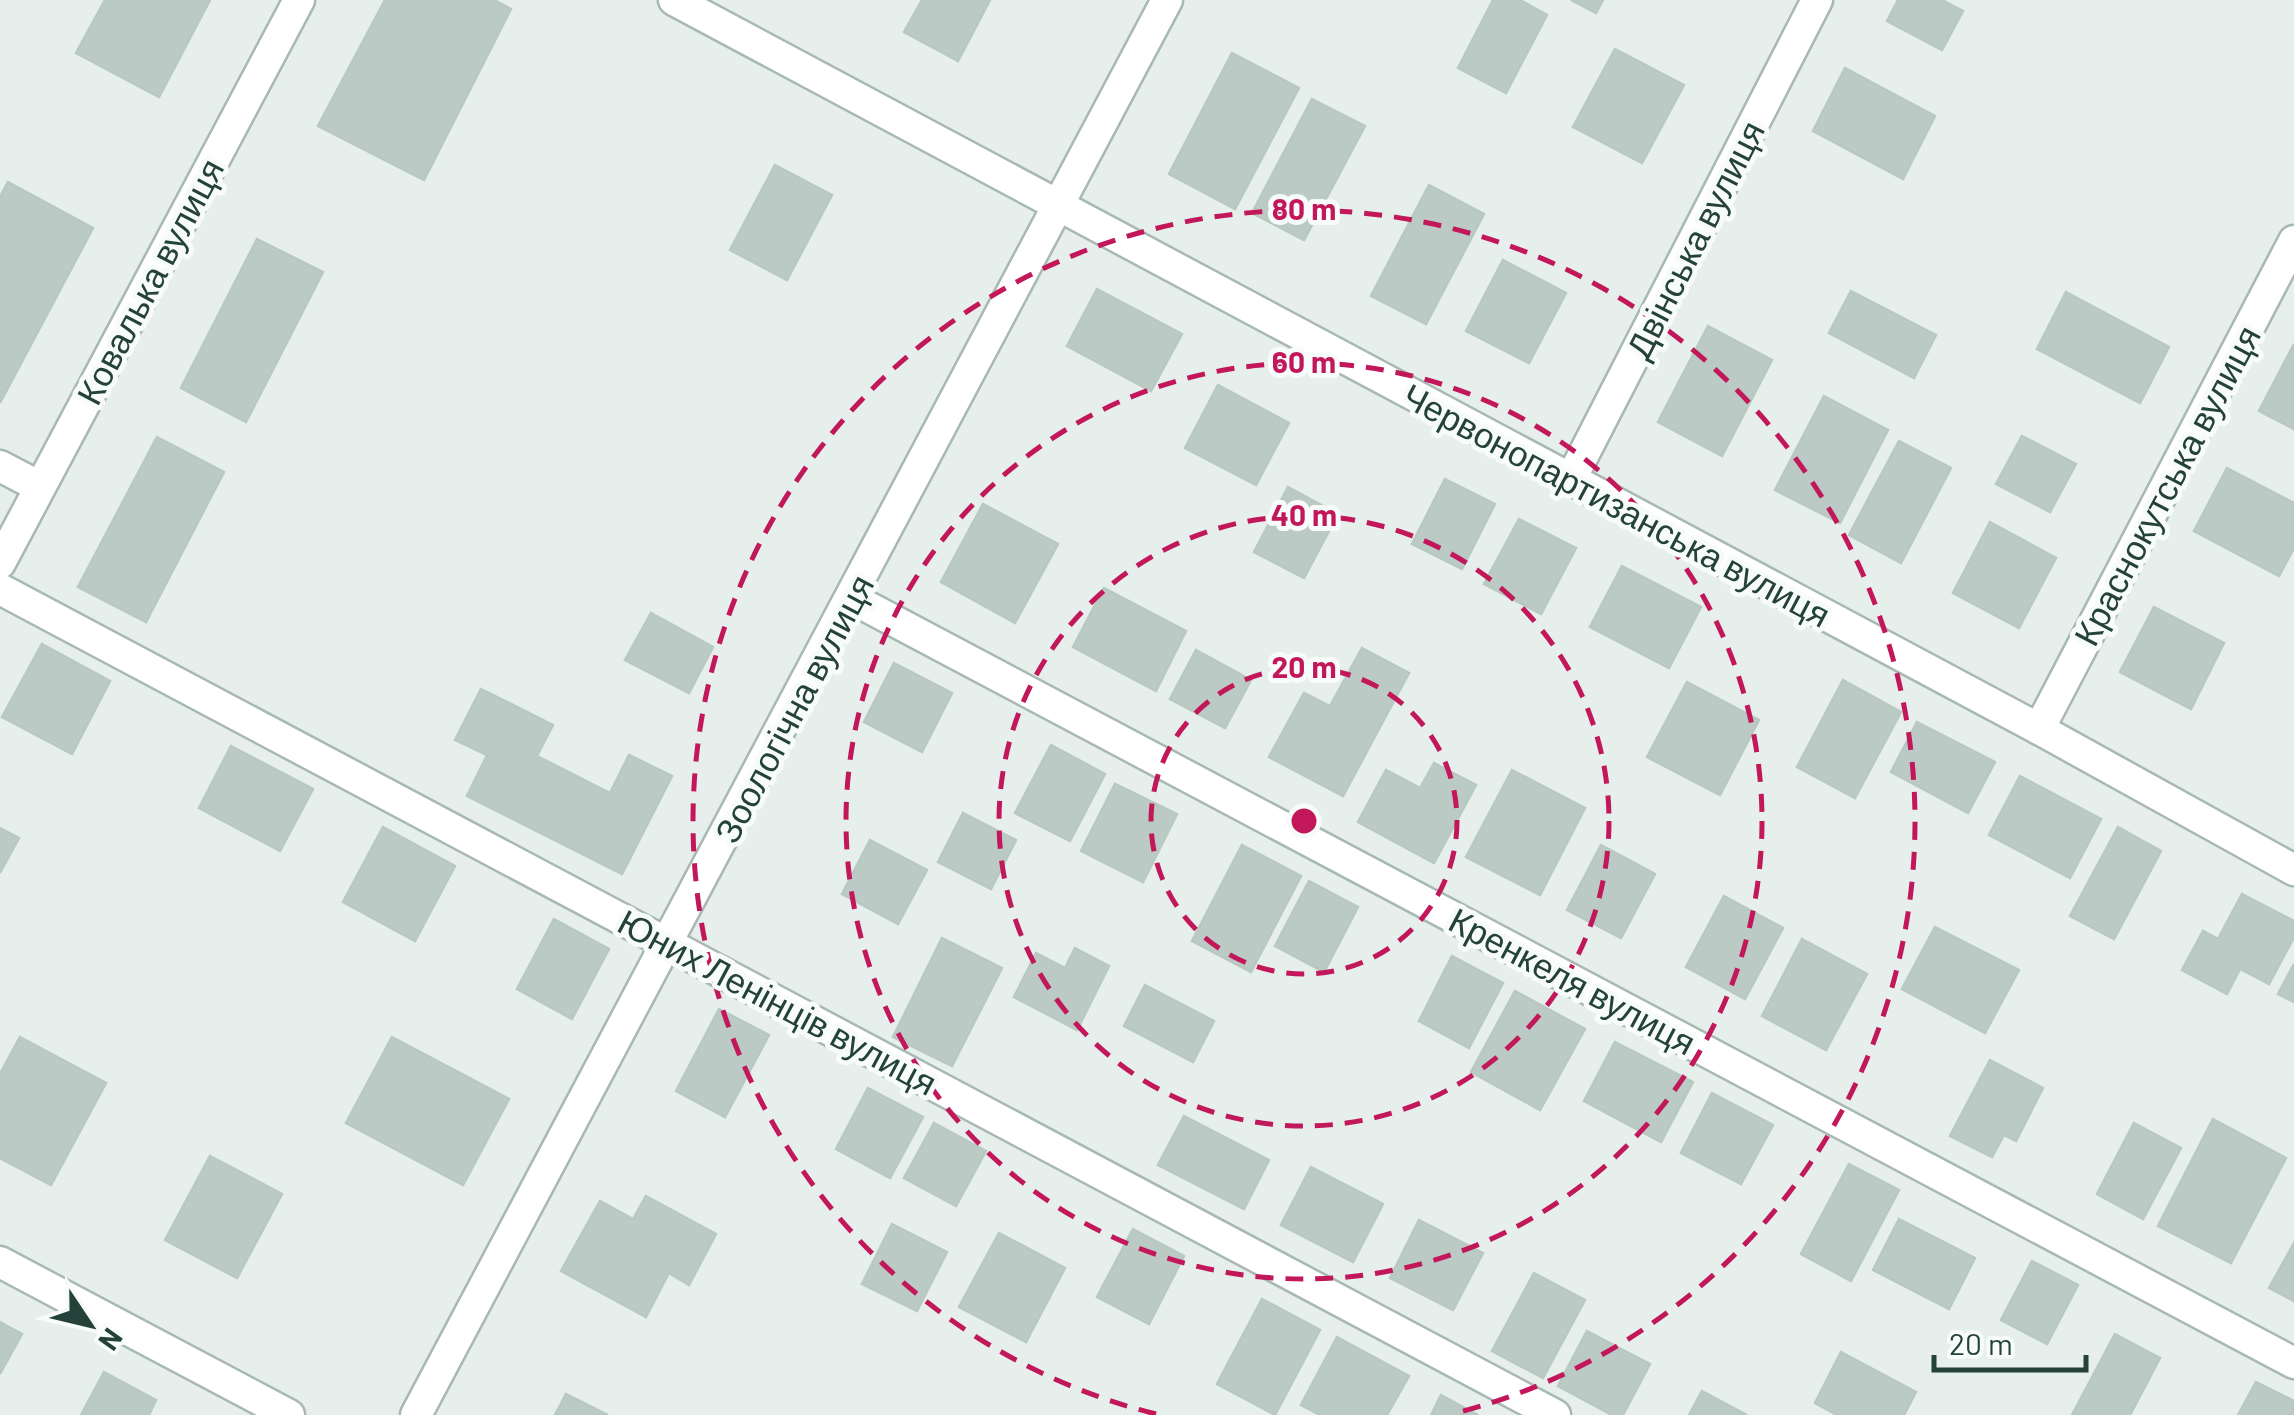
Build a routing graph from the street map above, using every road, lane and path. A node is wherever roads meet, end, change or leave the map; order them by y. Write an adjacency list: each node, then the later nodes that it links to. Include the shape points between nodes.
1 (299, 0): 10 (street, Ковалька вулиця)
2 (674, 0): 5 (street, Червонопартизанська вулиця)
3 (1167, 0): 6 (street, Зоологічна вулиця)
4 (1818, 0): 9 (street, Двінська вулиця)
5 (730, 13): 6 (street, Червонопартизанська вулиця)
6 (1058, 206): 9 (street, Червонопартизанська вулиця); 13 (street, Зоологічна вулиця)
7 (2294, 241): 14 (street, Краснокутська вулиця)
8 (0, 466): 10 (street)
9 (1570, 479): 14 (street, Червонопартизанська вулиця)
10 (40, 488): 11 (street, Ковалька вулиця)
11 (0, 562)
12 (0, 589): 16 (street, Юних Ленінців вулиця)
13 (851, 598): 16 (street, Зоологічна вулиця); 18 (street, Кренкеля вулиця)
14 (2039, 729): 15 (street, Червонопартизанська вулиця)
15 (2294, 870)
16 (668, 943): 20 (street, Зоологічна вулиця); 21 (street, Юних Ленінців вулиця)
17 (0, 1262): 19 (street)
18 (2294, 1363)
19 (289, 1415)
20 (416, 1415)
21 (1555, 1415)

